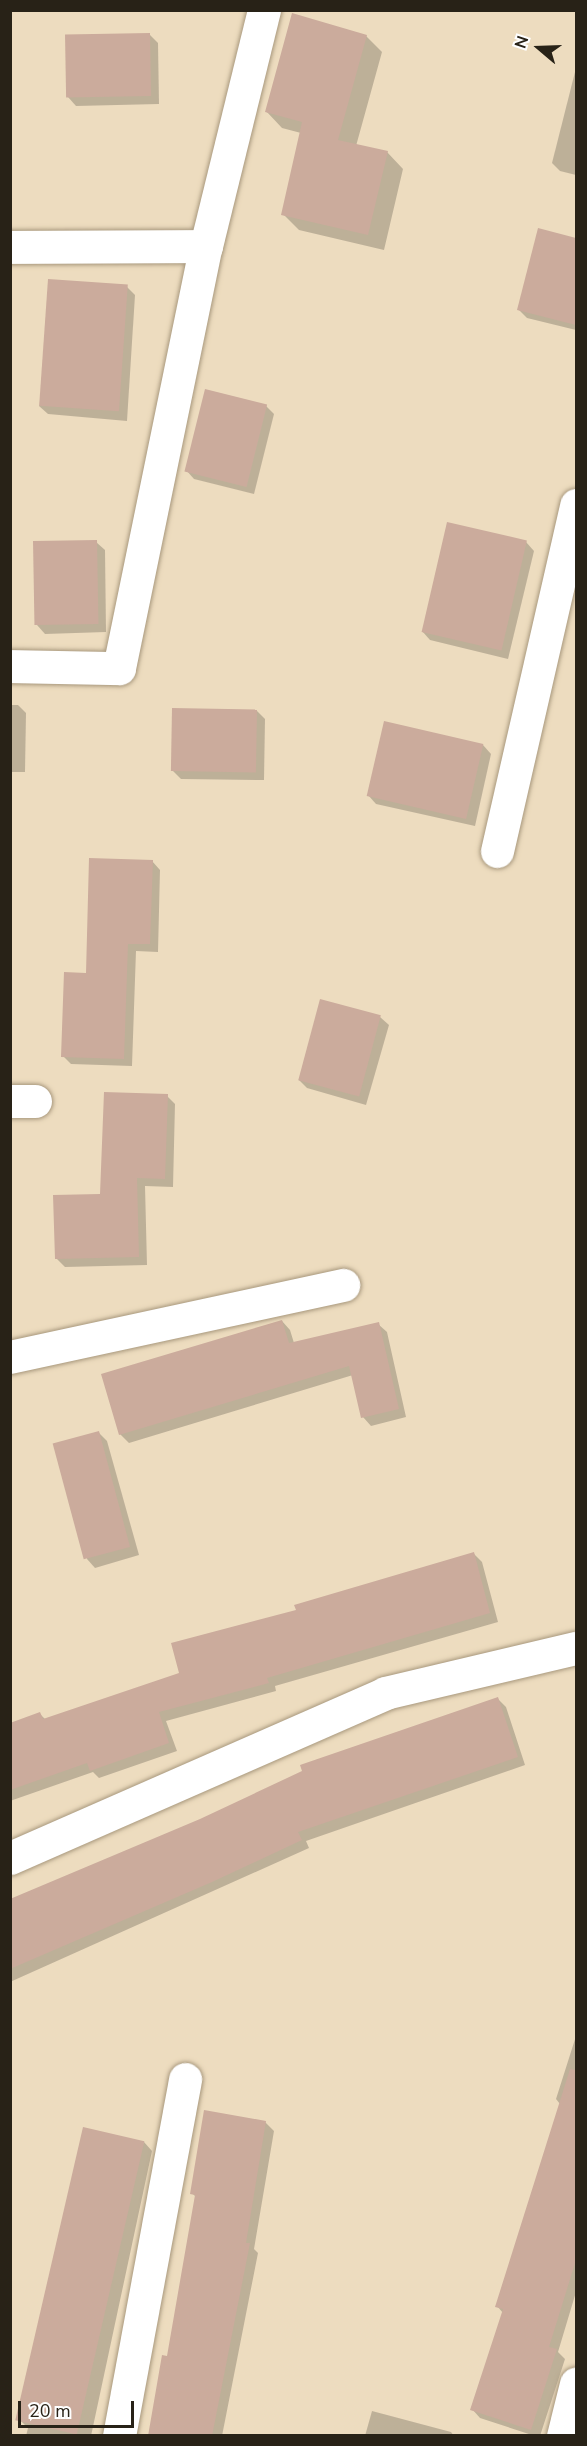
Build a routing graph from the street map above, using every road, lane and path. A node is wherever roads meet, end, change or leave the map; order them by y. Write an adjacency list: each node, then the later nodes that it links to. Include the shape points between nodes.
1 (264, 10): 2 (street)
2 (206, 246): 3 (street); 5 (street, via 119,668)
3 (10, 247)
4 (576, 505): 6 (street)
5 (10, 666)
6 (497, 851)
7 (343, 1285): 8 (street)
8 (10, 1357)
9 (576, 1648): 10 (street, via 385,1693)
10 (10, 1858)
11 (184, 2079): 13 (street)
12 (576, 2384): 14 (street)
13 (119, 2436)
14 (562, 2436)

